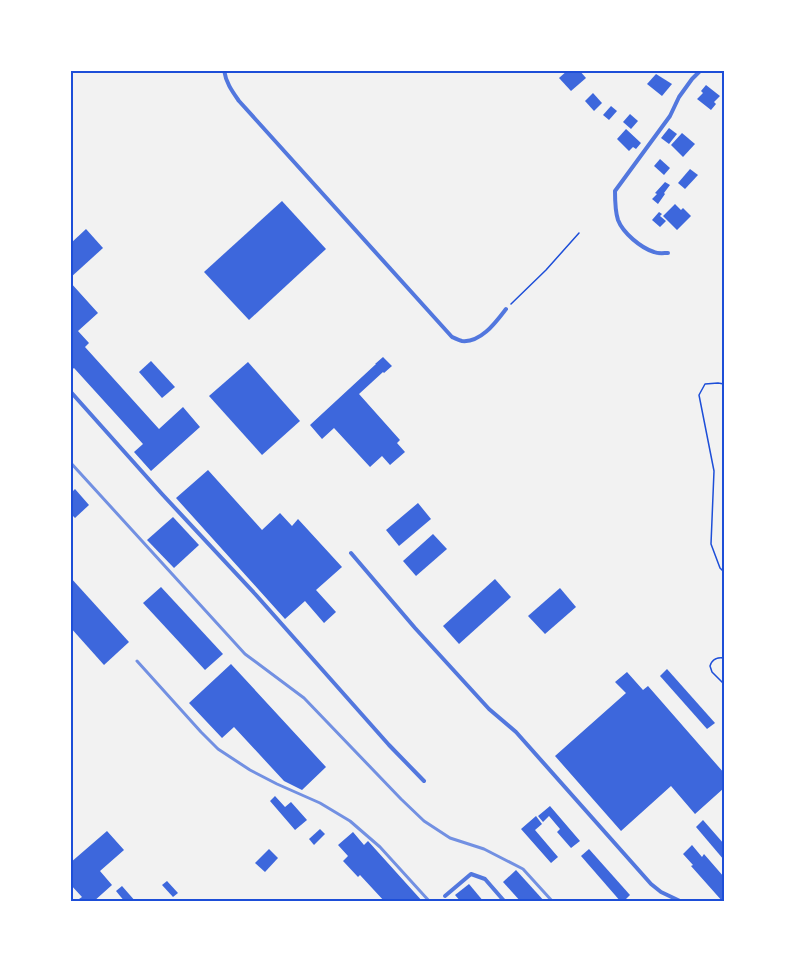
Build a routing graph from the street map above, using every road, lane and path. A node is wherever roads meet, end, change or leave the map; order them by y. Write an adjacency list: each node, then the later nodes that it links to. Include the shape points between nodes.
1 (224, 70): 5 (street, via 225,79 239,101 452,337 463,341 475,339 497,322)
2 (701, 70): 4 (street, via 615,191 619,222 627,234 655,253)
3 (579, 233): 5 (path)
4 (668, 253)
5 (506, 309)
6 (724, 384): 9 (path, via 705,384 699,395 714,471 711,544)
7 (70, 391): 12 (street)
8 (351, 553): 15 (street, via 489,710 516,732 651,884)
9 (724, 572)
10 (724, 658): 11 (path, via 716,658 710,666)
11 (724, 684)
12 (424, 781)
13 (445, 896): 14 (street, via 471,874 485,879)
14 (506, 902)
15 (682, 902)

